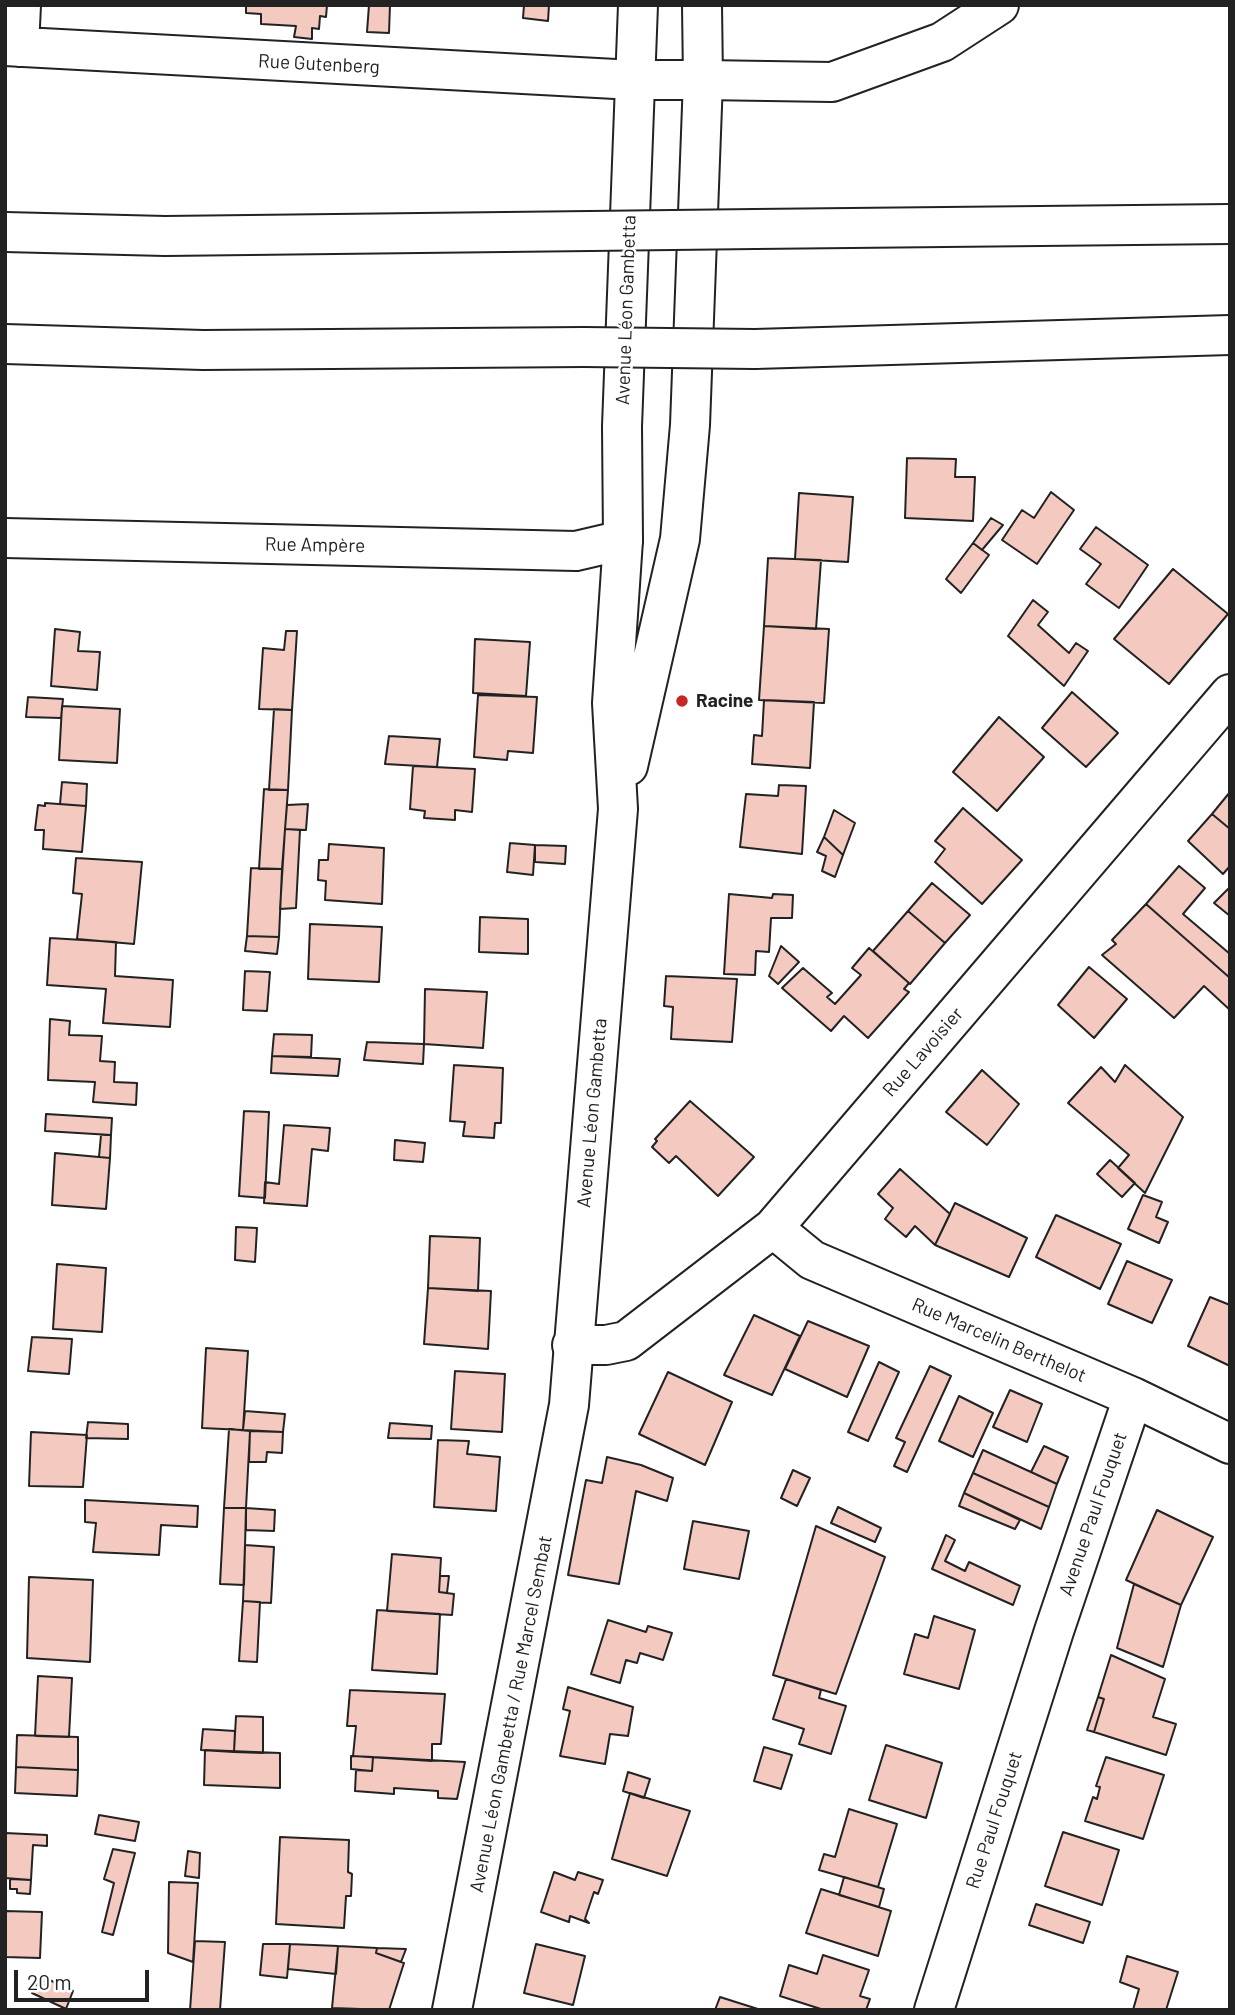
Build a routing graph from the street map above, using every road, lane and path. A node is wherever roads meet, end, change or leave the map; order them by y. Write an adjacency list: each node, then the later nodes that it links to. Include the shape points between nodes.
1 (21, 5): 5 (main road)
2 (638, 5): 6 (main road, Avenue Léon Gambetta)
3 (702, 5): 7 (main road, Avenue Léon Gambetta)
4 (999, 5): 7 (main road, via 942,42 832,82)
5 (12, 47): 6 (main road, Rue Gutenberg)
6 (634, 80): 7 (main road); 14 (main road, Avenue Léon Gambetta, via 622,426)
7 (703, 80): 13 (main road, Avenue Léon Gambetta, via 690,425)
8 (1230, 224): 9 (main road, bridge, via 165,236)
9 (5, 232)
10 (1230, 335): 11 (main road, bridge, via 755,349 203,350)
11 (5, 344)
12 (5, 538): 14 (main road, Rue Ampère, via 576,551)
13 (680, 539): 14 (main road); 16 (main road, Avenue Léon Gambetta)
14 (623, 540): 16 (main road, Avenue Léon Gambetta, via 612,703)
15 (1230, 694): 17 (main road, Rue Lavoisier)
16 (618, 809): 18 (main road, Avenue Léon Gambetta)
17 (773, 1228): 18 (main road, Rue Lavoisier, via 626,1341); 19 (main road, Rue Marcelin Berthelot, via 812,1260)
18 (572, 1345): 20 (main road, Avenue Léon Gambetta)
19 (1133, 1397): 21 (main road, Rue Marcelin Berthelot); 22 (main road, Avenue Paul Fouquet)
20 (567, 1418): 23 (main road, Avenue Léon Gambetta / Rue Marcel Sembat)
21 (1230, 1444)
22 (1054, 1631): 24 (main road, Rue Paul Fouquet)
23 (452, 2010)
24 (934, 2010)

